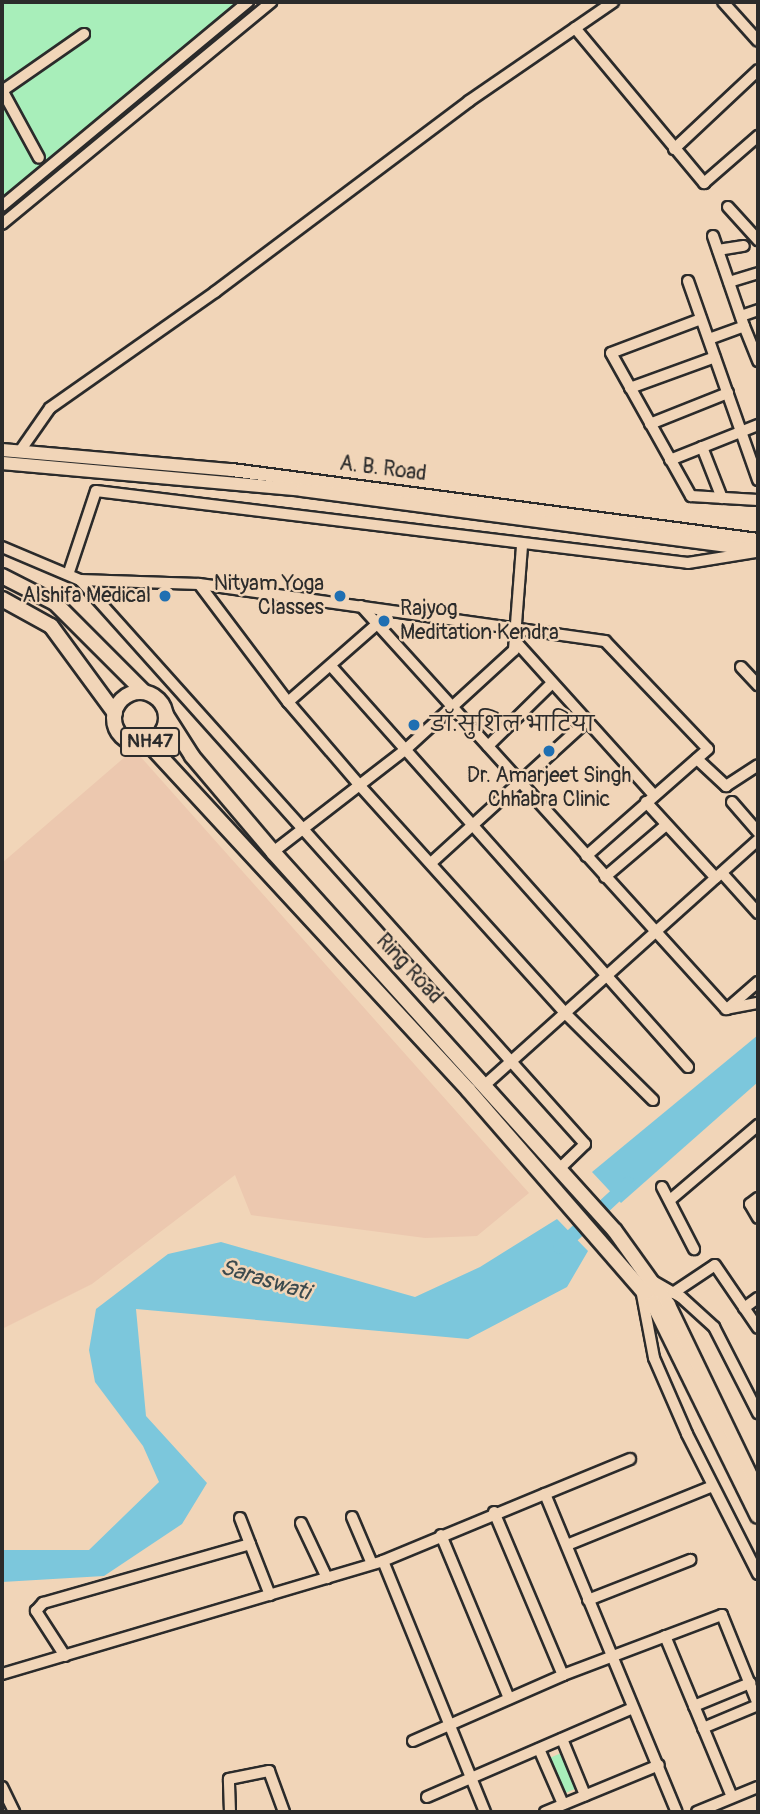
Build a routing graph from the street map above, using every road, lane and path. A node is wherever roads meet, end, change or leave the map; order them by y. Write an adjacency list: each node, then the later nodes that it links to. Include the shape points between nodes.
1 (248, 2): 13 (street)
2 (271, 2): 15 (street)
3 (613, 2): 5 (street)
4 (723, 2): 7 (street)
5 (575, 28): 11 (street); 36 (street, via 50,408)
6 (84, 34): 9 (street)
7 (758, 41)
8 (758, 70): 11 (street)
9 (2, 91): 12 (street)
10 (758, 136): 11 (street, via 704,183)
11 (674, 149)
12 (39, 158)
13 (2, 206)
14 (728, 207): 17 (street)
15 (2, 224)
16 (713, 236): 19 (street)
17 (758, 240)
18 (744, 246): 19 (street)
19 (718, 250): 22 (street)
20 (758, 273): 22 (street)
21 (688, 281): 24 (street)
22 (729, 282): 25 (street)
23 (758, 310): 25 (street)
24 (701, 318): 26 (street); 29 (street, via 611,353)
25 (743, 321): 26 (street); 28 (street)
26 (709, 339): 27 (street)
27 (715, 357): 29 (street); 30 (street)
28 (758, 361)
29 (630, 388): 31 (street)
30 (728, 393): 31 (street); 33 (street)
31 (650, 424): 37 (street)
32 (758, 425): 33 (street)
33 (740, 431): 34 (street); 40 (street)
34 (702, 447): 37 (street); 42 (street)
35 (2, 450): 36 (main road, A. B. Road)
36 (20, 451): 44 (main road, A. B. Road, via 245,472)
37 (670, 460): 42 (street, via 691,496)
38 (2, 463): 39 (main road, A. B. Road)
39 (99, 471): 41 (street); 47 (main road, A. B. Road, via 302,490)
40 (758, 480)
41 (96, 491): 45 (street); 48 (street)
42 (722, 498): 43 (street)
43 (758, 500)
44 (758, 540)
45 (522, 546): 47 (street, via 688,563); 55 (street)
46 (2, 547): 48 (street)
47 (758, 550)
48 (69, 572): 50 (street)
49 (2, 576): 61 (highway, NH47, via 55,603)
50 (80, 580): 51 (street); 78 (street)
51 (199, 583): 53 (street); 62 (street)
52 (2, 599): 64 (highway, via 51,625)
53 (361, 606): 54 (street); 55 (street)
54 (377, 624): 57 (street); 63 (street)
55 (519, 631): 56 (street); 70 (street, via 605,641 708,749)
56 (517, 643): 59 (street); 63 (street)
57 (331, 666): 62 (street); 69 (street)
58 (741, 667): 60 (street)
59 (551, 684): 66 (street); 68 (street)
60 (758, 685)
61 (144, 692): 64 (highway, NH47, via 125,697); 65 (highway, NH47, via 159,700)
62 (288, 702): 73 (street)
63 (453, 705): 68 (street); 69 (street)
64 (115, 713): 67 (highway, NH47, via 121,735 133,743)
65 (166, 715): 67 (highway, NH47, via 160,735); 81 (highway, Ring Road, via 192,756)
66 (588, 720): 72 (street); 74 (street)
67 (148, 743): 105 (highway, via 469,1091)
68 (488, 746): 72 (street)
69 (405, 750): 73 (street); 76 (street)
70 (697, 759): 71 (street, via 726,786); 74 (street)
71 (758, 765)
72 (519, 782): 76 (street); 82 (street)
73 (361, 787): 78 (street); 83 (street)
74 (650, 798): 77 (street); 82 (street)
75 (732, 802): 79 (street)
76 (473, 825): 83 (street); 88 (street)
77 (666, 825): 84 (street); 85 (street)
78 (304, 827): 81 (street); 93 (street)
79 (758, 832)
80 (758, 839): 84 (street)
81 (273, 852): 95 (highway, Ring Road)
82 (586, 856): 85 (street)
83 (431, 863): 92 (street)
84 (719, 876): 86 (street); 87 (street)
85 (605, 877): 87 (street)
86 (758, 911)
87 (656, 933): 88 (street); 91 (street)
88 (608, 977): 92 (street); 94 (street)
89 (758, 982): 91 (street)
90 (758, 1003): 91 (street)
91 (726, 1009)
92 (567, 1015): 93 (street); 96 (street)
93 (513, 1063): 95 (street); 98 (street, via 585,1144)
94 (688, 1067)
95 (486, 1084): 98 (highway, Ring Road)
96 (653, 1100)
97 (758, 1125): 101 (street)
98 (560, 1168): 104 (highway, Ring Road)
99 (662, 1187): 101 (street)
100 (758, 1198): 102 (street, via 750,1204)
101 (670, 1200): 103 (street)
102 (758, 1218)
103 (694, 1249)
104 (652, 1280): 105 (street); 106 (street); 113 (highway, Ring Road)
105 (640, 1290): 112 (street, via 654,1358); 115 (highway, via 653,1303 685,1362)
106 (673, 1293): 108 (street, via 715,1265); 110 (street, via 714,1327)
107 (758, 1298): 108 (street)
108 (744, 1308): 109 (street)
109 (758, 1328)
110 (758, 1413)
111 (630, 1459): 114 (street)
112 (713, 1486): 122 (street); 126 (street)
113 (758, 1492)
114 (545, 1494): 116 (street); 122 (street)
115 (756, 1512)
116 (494, 1513): 120 (street); 134 (street)
117 (352, 1517): 125 (street)
118 (240, 1518): 121 (street)
119 (301, 1522): 127 (street)
120 (441, 1535): 124 (street); 136 (street)
121 (250, 1544): 128 (street); 131 (street, via 39,1605 39,1617)
122 (567, 1545): 129 (street)
123 (690, 1560): 129 (street)
124 (383, 1561): 125 (street); 140 (street)
125 (372, 1564): 127 (street)
126 (758, 1574)
127 (327, 1578): 128 (street)
128 (270, 1595): 131 (street)
129 (589, 1600): 132 (street)
130 (665, 1636): 132 (street); 135 (street, via 722,1615); 138 (street)
131 (65, 1656): 133 (street)
132 (612, 1657): 134 (street); 139 (street)
133 (2, 1674)
134 (563, 1675): 136 (street)
135 (750, 1683): 137 (street); 138 (street)
136 (509, 1698): 140 (street)
137 (758, 1704): 141 (street)
138 (694, 1706): 141 (street)
139 (633, 1707): 142 (street); 145 (street)
140 (450, 1726): 143 (street); 146 (street)
141 (704, 1728): 151 (street)
142 (562, 1739): 144 (street); 149 (street)
143 (413, 1741)
144 (539, 1749): 146 (street); 152 (street)
145 (659, 1765): 149 (street); 158 (street)
146 (473, 1779): 150 (street); 156 (street)
147 (2, 1787): 153 (street)
148 (758, 1787): 151 (street)
149 (585, 1795): 152 (street)
150 (427, 1797)
151 (732, 1797): 159 (street)
152 (563, 1804): 157 (street)
153 (14, 1812)
154 (230, 1812): 155 (street, via 231,1776 269,1771)
155 (285, 1812)
156 (485, 1812)
157 (545, 1812)
158 (677, 1812)
159 (697, 1812)

